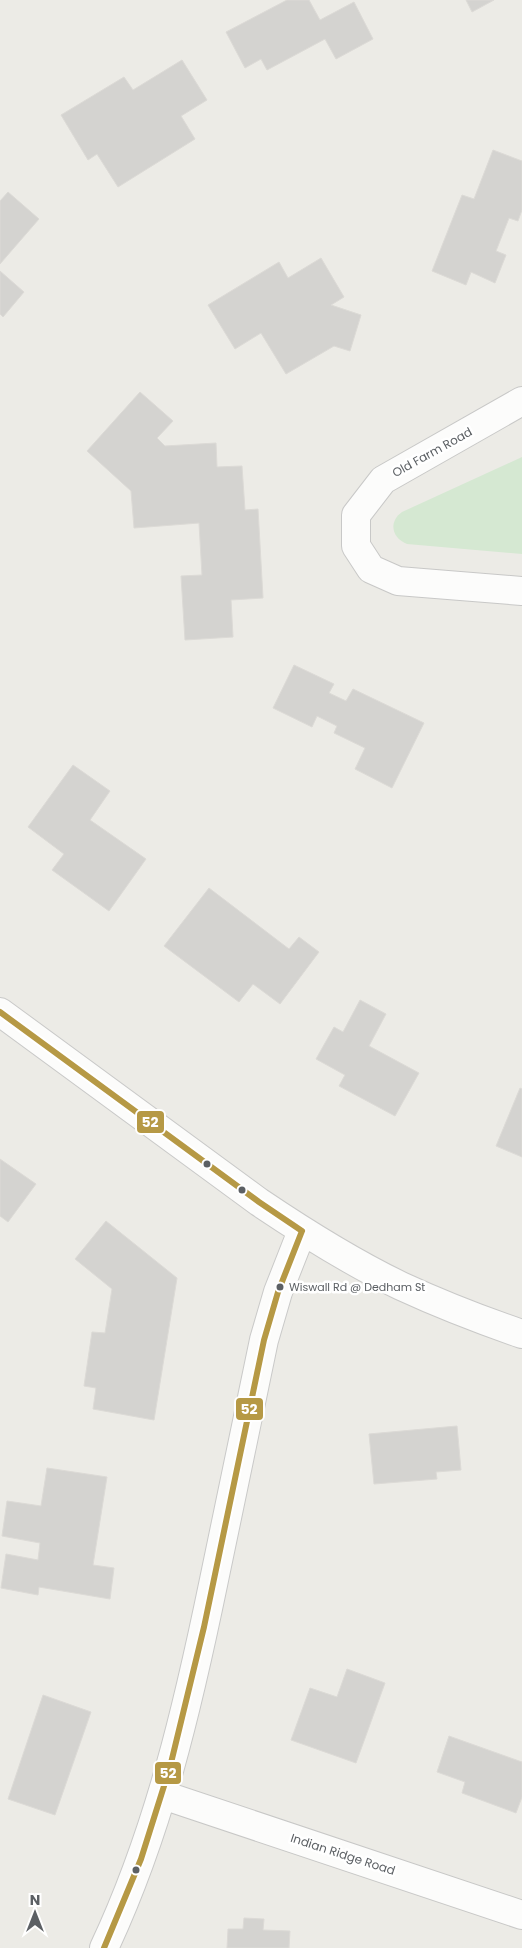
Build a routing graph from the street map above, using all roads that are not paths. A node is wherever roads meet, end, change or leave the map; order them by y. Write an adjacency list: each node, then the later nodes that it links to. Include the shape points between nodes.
1 (522, 401): 2 (street, Old Farm Road, via 384,480 356,515 356,546 371,568 398,581)
2 (522, 591)
3 (0, 1012): 4 (street)
4 (302, 1231): 5 (street, via 402,1286); 6 (street, via 278,1292 264,1340 194,1675)
5 (522, 1334)
6 (163, 1795): 7 (street, Indian Ridge Road); 8 (street, via 132,1885)
7 (522, 1915)
8 (104, 1948)

